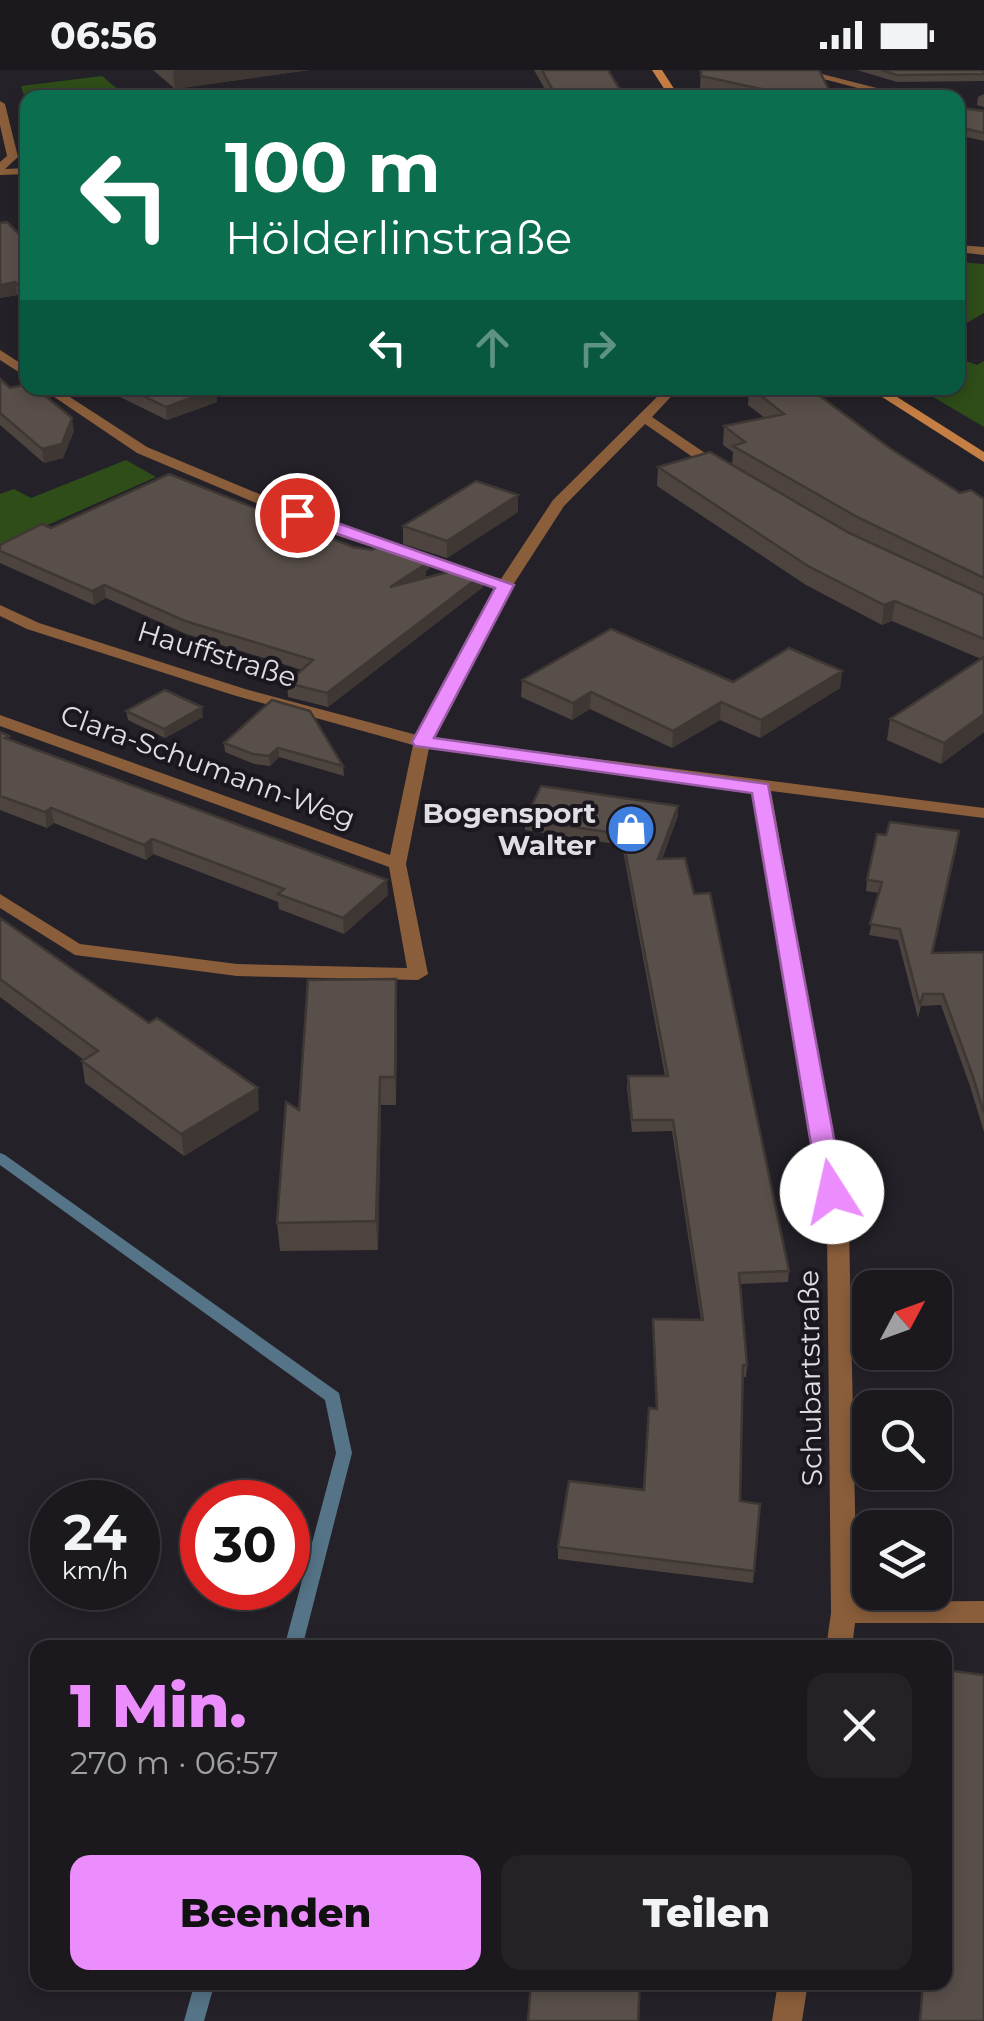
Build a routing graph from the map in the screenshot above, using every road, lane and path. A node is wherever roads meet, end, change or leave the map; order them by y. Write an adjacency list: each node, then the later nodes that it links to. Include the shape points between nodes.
1 (794, 70): 2 (street)
2 (878, 90)
3 (0, 104): 4 (street, via 14,157)
4 (0, 169)
5 (59, 395): 11 (street, via 142,450 328,528)
6 (666, 395): 8 (street)
7 (886, 395): 9 (street)
8 (645, 418): 10 (street); 11 (street, via 558,503)
9 (984, 458)
10 (740, 483)
11 (505, 585): 14 (street)
12 (0, 610): 14 (street, Hauffstraße, via 239,692)
13 (0, 720): 17 (street, Clara-Schumann-Weg)
14 (422, 742): 15 (street, Hauffstraße); 17 (street)
15 (762, 788): 16 (street, Hauffstraße); 20 (street, Schubartstraße, via 838,1228)
16 (984, 813)
17 (397, 864): 18 (street, via 418,974 236,970 74,949)
18 (0, 900)
19 (984, 1612): 20 (street)
20 (844, 1613): 21 (street, Schubartstraße)
21 (841, 1640)
22 (792, 1990): 23 (street)
23 (788, 2021)

